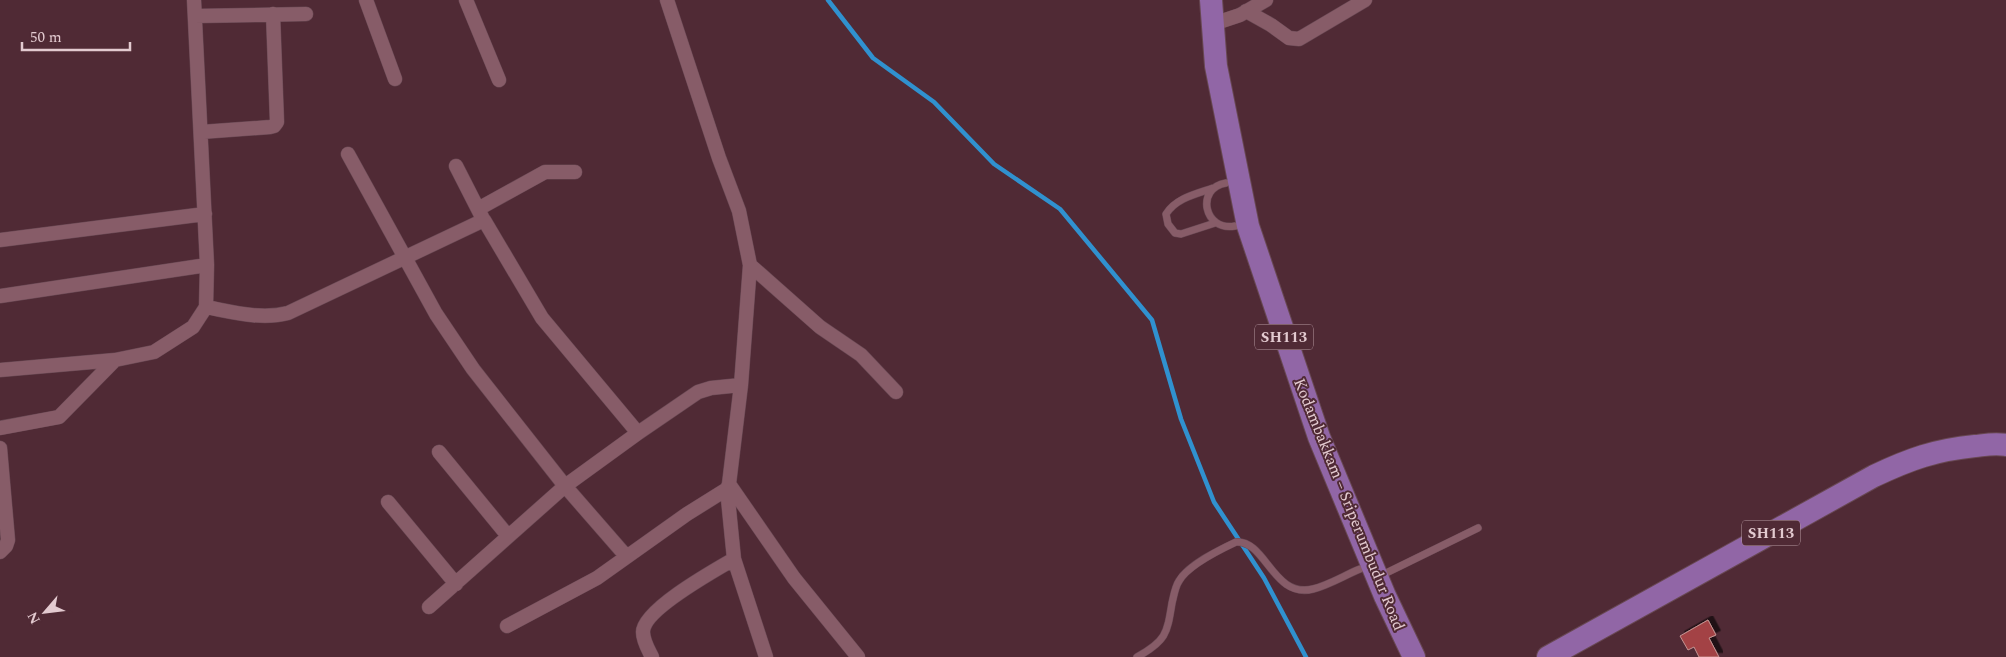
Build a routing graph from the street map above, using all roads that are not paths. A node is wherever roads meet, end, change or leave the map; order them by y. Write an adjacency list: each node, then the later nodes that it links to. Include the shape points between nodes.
1 (194, 0): 12 (street)
2 (366, 0): 14 (street)
3 (466, 0): 15 (street)
4 (667, 0): 27 (street, via 739,211)
5 (1198, 0): 20 (main road, Kodambakkam – Sriperumbudur Road / SH113, via 1203,68)
6 (1211, 0): 13 (main road, Kodambakkam – Sriperumbudur Road / SH113)
7 (1266, 0): 9 (street)
8 (1365, 0): 9 (street, via 1299,39 1290,38)
9 (1246, 11): 13 (street)
10 (273, 14): 11 (street); 12 (street); 16 (street, via 277,122 274,126)
11 (306, 14)
12 (195, 16): 16 (street)
13 (1213, 24): 48 (main road, Kodambakkam – Sriperumbudur Road / SH113, via 1216,66 1248,226)
14 (395, 79)
15 (499, 80)
16 (200, 132): 21 (street)
17 (348, 154): 25 (street)
18 (456, 166): 22 (street)
19 (575, 172): 22 (street, via 545,172)
20 (1220, 185): 23 (main road, Kodambakkam – Sriperumbudur Road / SH113); 23 (lane, via 1184,198 1166,214 1175,233)
21 (205, 214): 24 (street); 26 (street)
22 (481, 214): 25 (street); 35 (street, via 542,318)
23 (1225, 225): 48 (main road, Kodambakkam – Sriperumbudur Road / SH113, via 1307,442)
24 (0, 240)
25 (405, 257): 29 (street, via 274,317); 40 (street, via 436,314 472,369)
26 (207, 265): 28 (street); 29 (street)
27 (750, 266): 32 (street); 33 (street, via 820,327 860,355)
28 (0, 296)
29 (206, 308): 30 (street, via 193,327 154,352)
30 (116, 360): 31 (street); 34 (street, via 59,417)
31 (0, 370)
32 (741, 385): 35 (street, via 698,392); 41 (street)
33 (896, 392)
34 (0, 428)
35 (638, 433): 40 (street)
36 (2006, 445): 58 (main road, SH113, via 1946,449 1911,459 1874,476)
37 (0, 448): 45 (street, via 8,540)
38 (439, 452): 44 (street)
39 (2006, 458): 59 (main road, SH113, via 1948,461 1916,471)
40 (565, 486): 44 (street); 46 (street)
41 (728, 486): 46 (street); 47 (street); 54 (street, via 794,578)
42 (388, 502): 49 (street)
43 (1478, 528): 48 (lane)
44 (508, 536): 49 (street)
45 (0, 552)
46 (626, 556): 51 (street, via 597,578)
47 (734, 559): 52 (street, via 692,583 646,621 643,631 645,643); 53 (street)
48 (1368, 573): 55 (lane, via 1302,590 1286,584 1272,572 1251,546 1236,542 1186,571 1178,581 1164,637); 56 (main road, Kodambakkam – Sriperumbudur Road / SH113); 57 (main road, Kodambakkam – Sriperumbudur Road / SH113)
49 (456, 584): 50 (street)
50 (429, 607)
51 (507, 626)
52 (652, 657)
53 (765, 657)
54 (858, 657)
55 (1137, 657)
56 (1400, 657)
57 (1414, 657)
58 (1548, 657)
59 (1574, 657)

